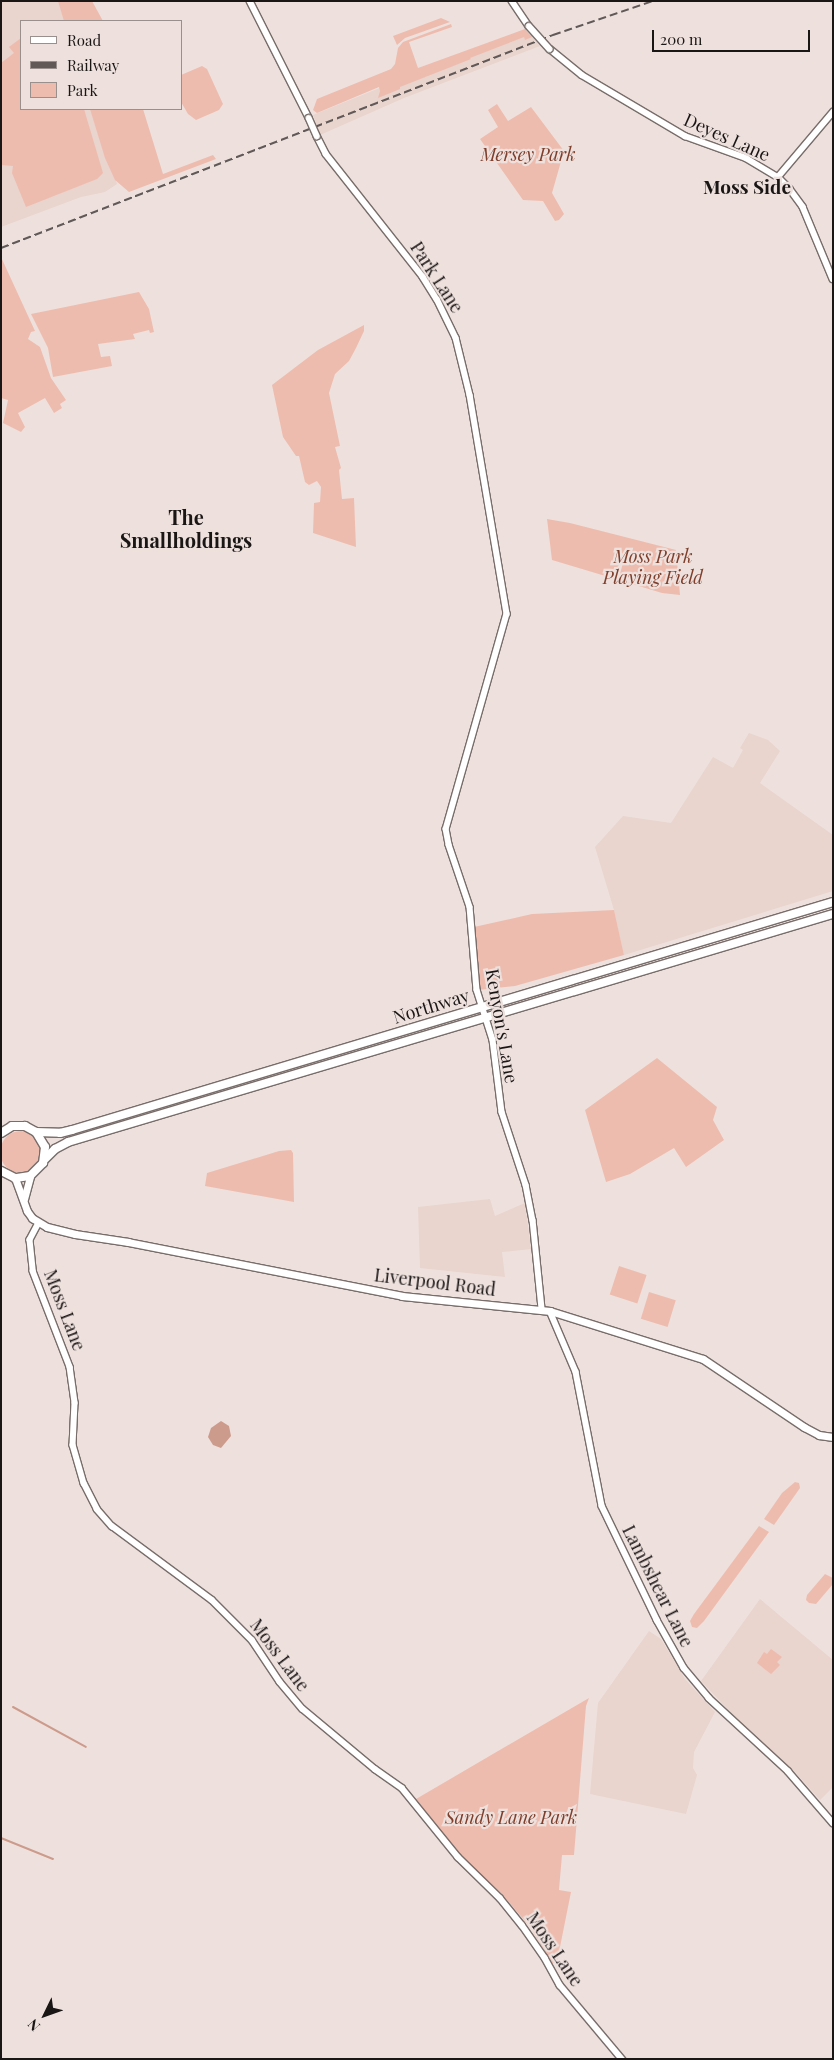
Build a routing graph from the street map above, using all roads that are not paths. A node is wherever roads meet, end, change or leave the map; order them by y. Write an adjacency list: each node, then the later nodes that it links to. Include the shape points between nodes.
1 (250, 1): 6 (street, Park Lane, bridge, via 330,159 423,277 450,324 465,372)
2 (512, 1): 4 (street, Deyes Lane, bridge, via 550,49 582,75 693,141 740,155)
3 (833, 112): 4 (street)
4 (778, 177): 5 (street, Deyes Lane, via 803,207)
5 (833, 279)
6 (507, 606): 9 (street, Kenyon's Lane, via 506,622 446,829 470,907)
7 (833, 902): 9 (highway, Northway)
8 (833, 914): 10 (highway, Northway)
9 (481, 1006): 10 (street, Kenyon's Lane); 11 (highway, Northway, via 72,1130)
10 (486, 1018): 13 (highway, Northway, via 68,1142); 19 (street, Kenyon's Lane, via 494,1046 502,1112 526,1185 533,1220)
11 (36, 1132): 12 (highway, Northway, via 18,1125); 13 (highway, via 45,1147)
12 (1, 1133)
13 (45, 1160): 15 (highway, Northway)
14 (2, 1172): 16 (highway)
15 (30, 1176): 16 (highway); 17 (main road)
16 (15, 1178): 17 (main road)
17 (24, 1199): 18 (main road, via 27,1211)
18 (39, 1223): 19 (main road, Liverpool Road, via 75,1234 402,1296); 23 (street, Moss Lane, via 30,1240 33,1271 70,1367 75,1403 73,1445 84,1483 98,1509 112,1526 212,1600 252,1640 303,1709 402,1788 458,1857 522,1925 546,1958 560,1985)
19 (542, 1309): 20 (main road, Liverpool Road)
20 (550, 1311): 21 (main road, Liverpool Road, via 703,1359 804,1427 819,1435); 22 (street, Lambshear Lane, via 576,1372 602,1506 657,1620 684,1668 709,1698 788,1771)
21 (833, 1437)
22 (833, 1823)
23 (622, 2059)

